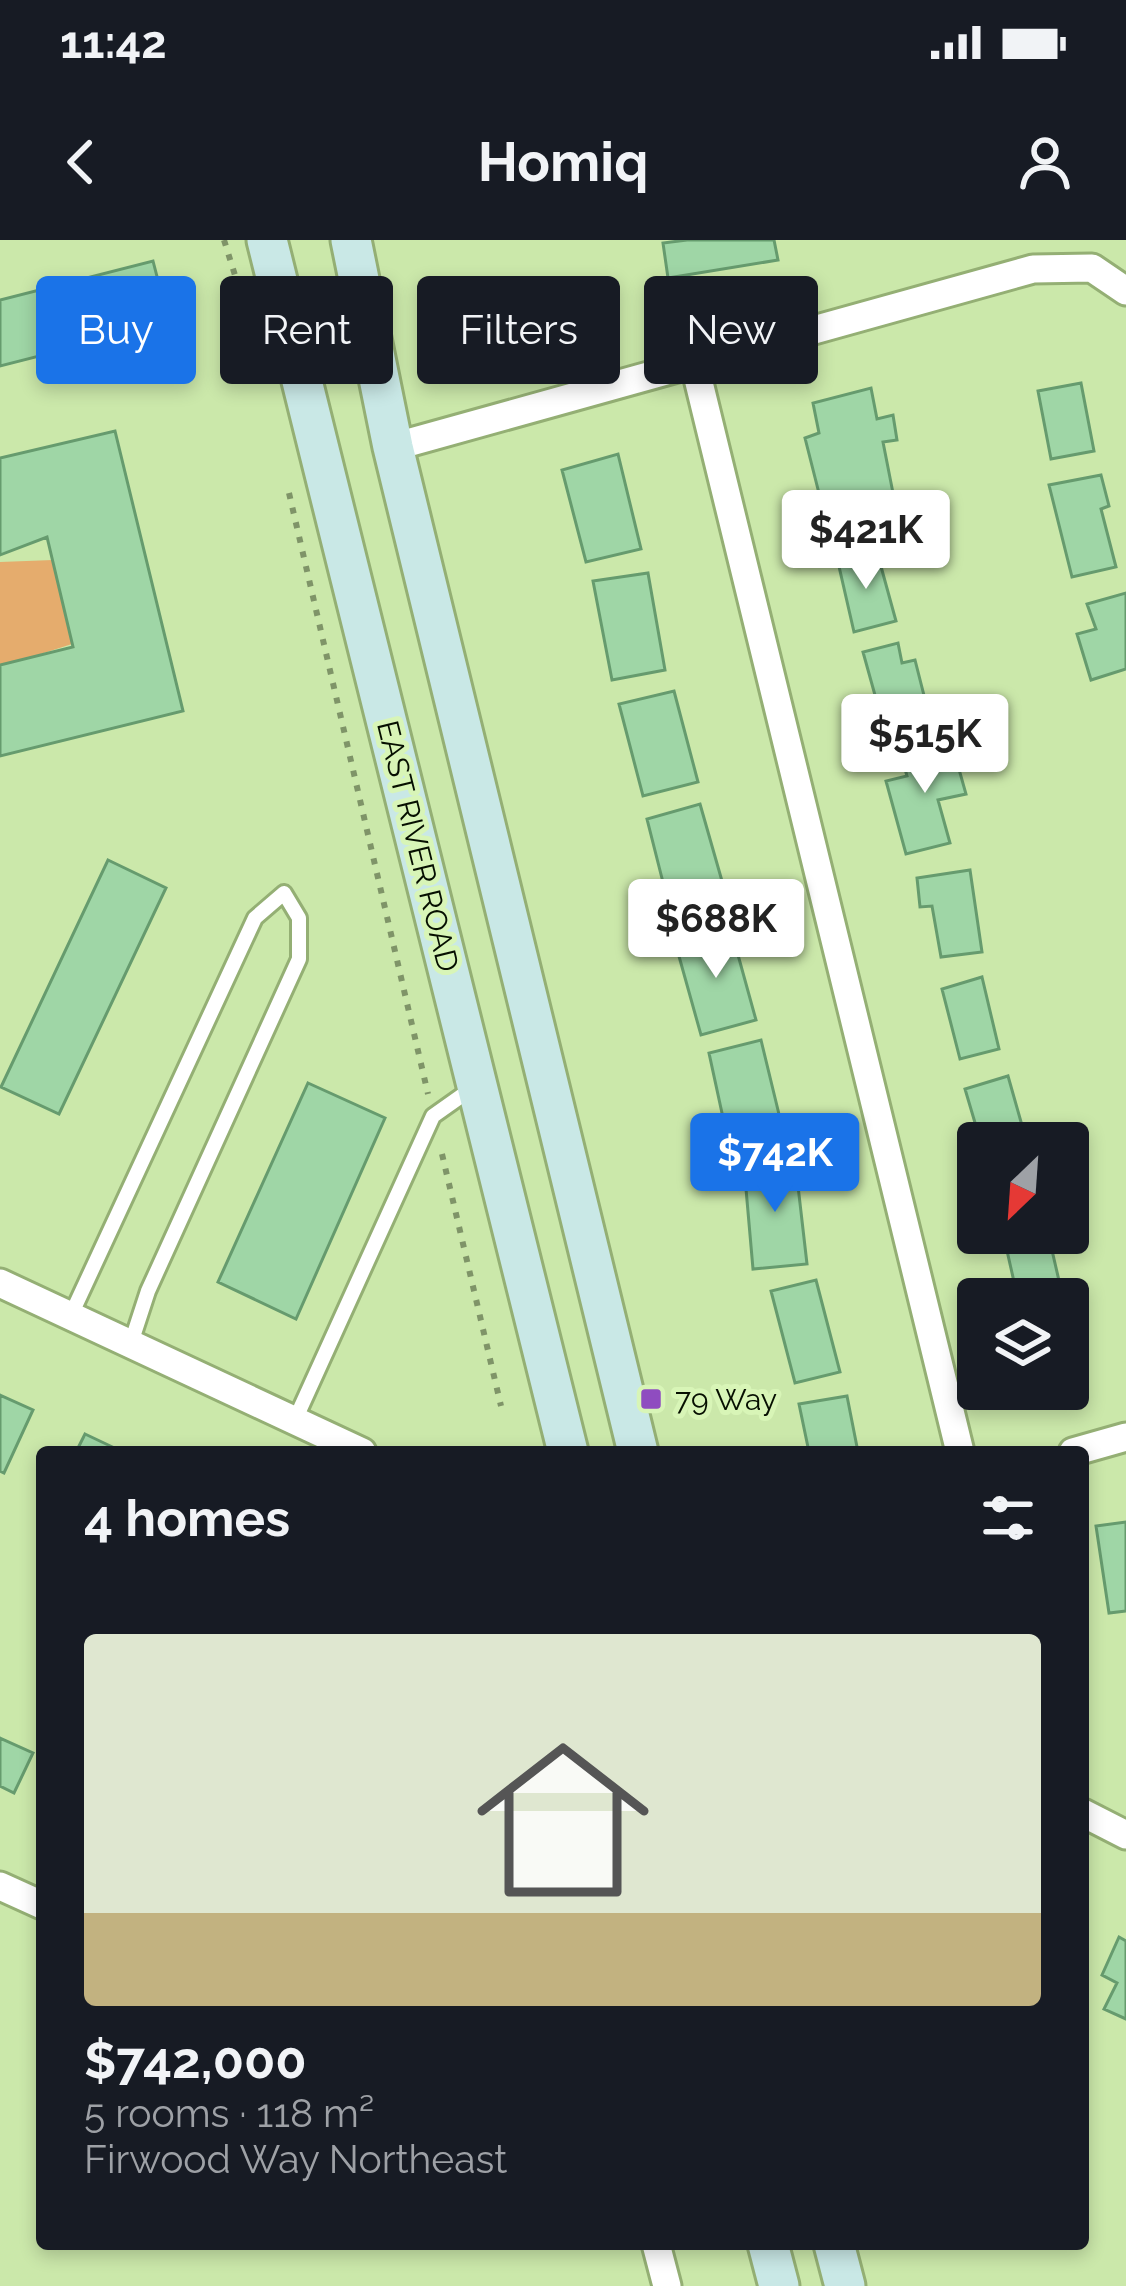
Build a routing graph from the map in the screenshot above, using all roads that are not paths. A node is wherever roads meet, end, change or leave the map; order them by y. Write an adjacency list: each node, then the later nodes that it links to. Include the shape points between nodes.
1 (268, 240): 8 (main road, EAST RIVER ROAD)
2 (351, 240): 7 (main road)
3 (1126, 291): 4 (street, via 1092,268 1033,269)
4 (818, 328)
5 (644, 376): 7 (street)
6 (699, 384): 17 (street)
7 (393, 447): 16 (main road)
8 (478, 1085): 12 (lane, via 434,1116); 15 (main road, EAST RIVER ROAD)
9 (0, 1283): 10 (street)
10 (71, 1315): 11 (street); 11 (lane, via 255,918 284,893 299,918 298,959)
11 (131, 1343): 12 (street)
12 (295, 1420): 14 (street)
13 (1126, 1437): 18 (street)
14 (349, 1446)
15 (567, 1446)
16 (637, 1446)
17 (959, 1446)
18 (1089, 1447)
19 (1089, 1816): 20 (street)
20 (1126, 1834)
21 (0, 1886): 22 (street)
22 (36, 1902)
23 (658, 2250): 26 (street)
24 (769, 2250): 27 (main road)
25 (836, 2250): 28 (main road)
26 (667, 2286)
27 (778, 2286)
28 (845, 2286)

